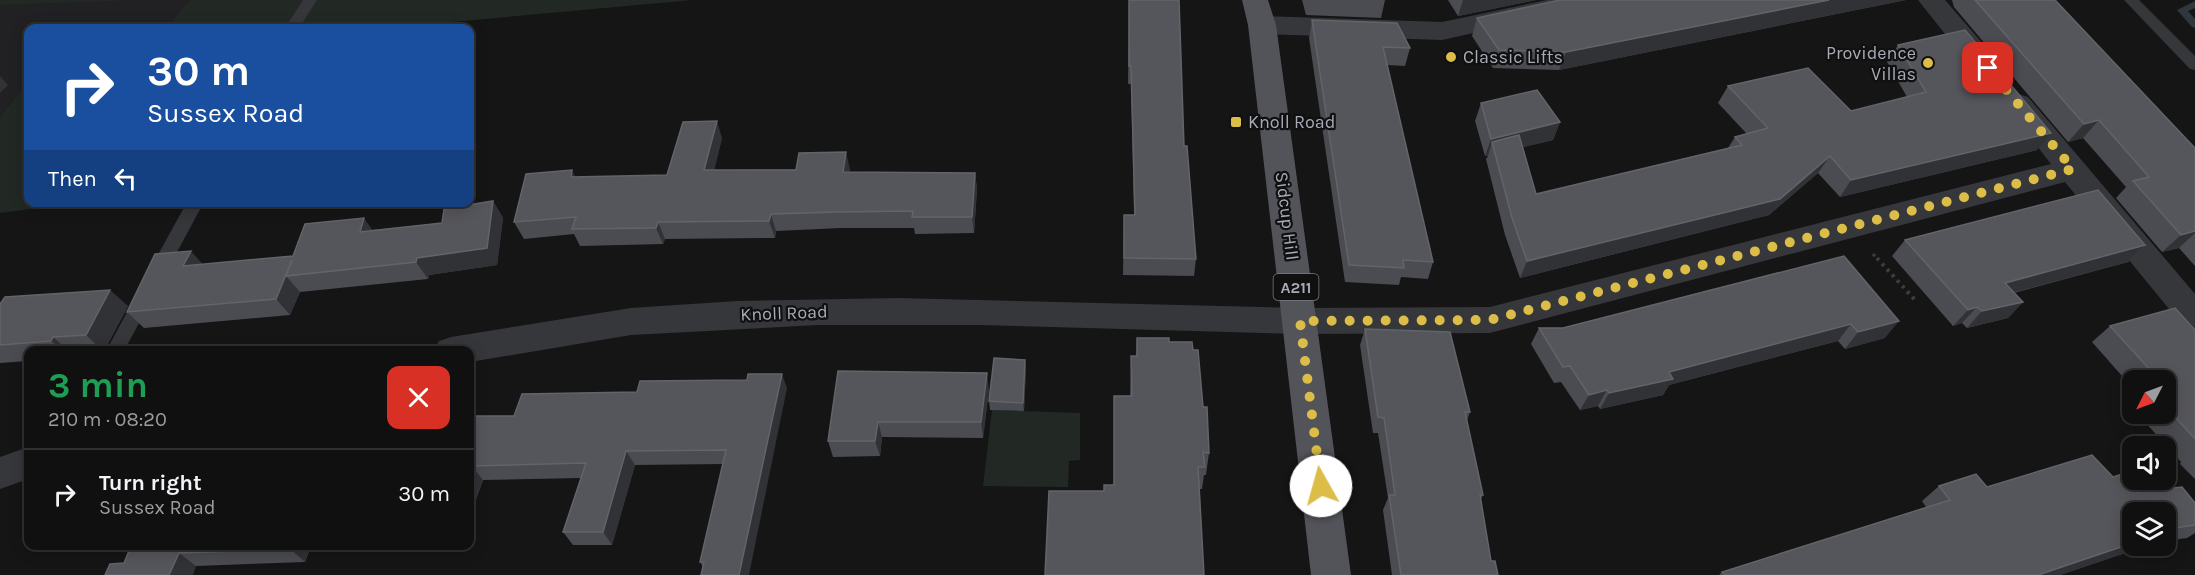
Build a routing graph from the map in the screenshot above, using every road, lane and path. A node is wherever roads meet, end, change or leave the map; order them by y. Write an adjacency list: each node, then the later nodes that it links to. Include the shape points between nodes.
1 (310, 0): 6 (lane)
2 (1586, 0): 5 (street, via 1442,31)
3 (1931, 0): 8 (street)
4 (2131, 0): 7 (lane)
5 (1259, 13): 13 (main road, Sidcup Hill / A211)
6 (295, 24)
7 (2195, 65)
8 (2073, 169): 10 (street, Knoll Road); 12 (street)
9 (193, 207): 14 (lane)
10 (1848, 228): 11 (path); 13 (street, Knoll Road, via 1490,320)
11 (1915, 300)
12 (2195, 317)
13 (1300, 321): 15 (street, Knoll Road, via 926,309 788,312 654,319); 18 (main road, Sidcup Hill / A211)
14 (118, 346)
15 (474, 347)
16 (24, 464): 17 (street)
17 (0, 473)
18 (1331, 575)

